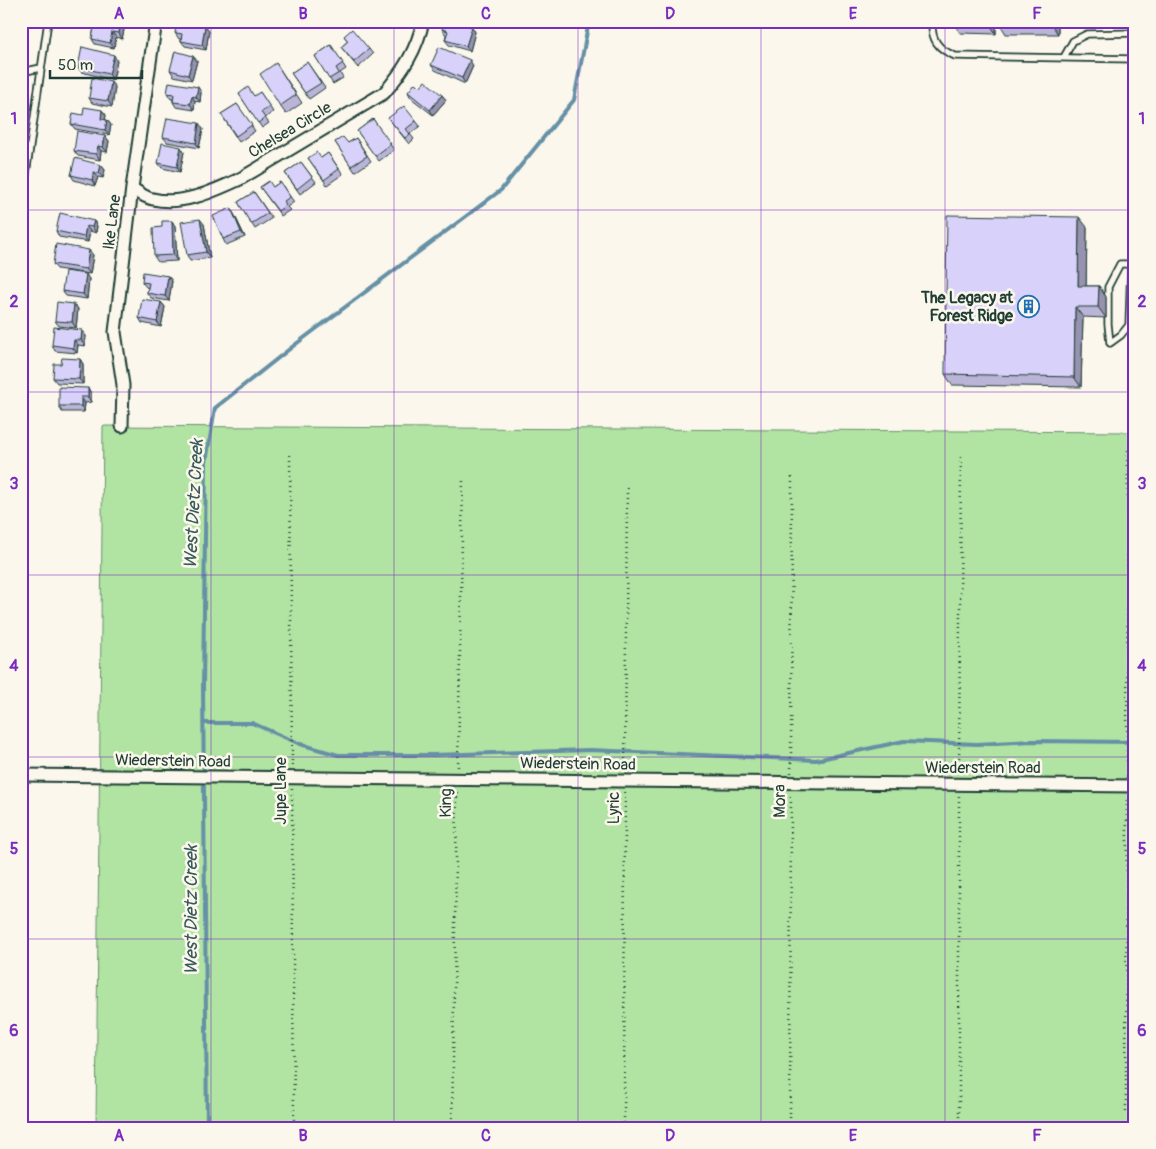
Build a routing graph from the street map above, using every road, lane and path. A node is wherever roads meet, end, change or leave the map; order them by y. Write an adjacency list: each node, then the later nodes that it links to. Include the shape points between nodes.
1 (48, 21): 8 (lane)
2 (156, 21): 11 (street, Ike Lane)
3 (423, 21): 11 (street, Chelsea Circle, via 420,35 401,74 384,93 240,179 191,198 169,201 152,199)
4 (932, 21): 6 (lane, via 936,42 943,51 955,56)
5 (1135, 33): 6 (lane, via 1087,34 1073,41)
6 (1064, 57): 7 (lane)
7 (1135, 59)
8 (41, 68): 9 (lane); 10 (lane)
9 (21, 72)
10 (24, 177): 12 (lane)
11 (132, 188): 14 (street, Ike Lane, via 115,332 123,385)
12 (21, 209)
13 (1133, 264): 13 (lane, via 1120,264 1108,287 1110,343 1130,325)
14 (122, 426)
15 (290, 455): 20 (path, Jupe Lane)
16 (792, 474): 23 (path, Mora)
17 (463, 479): 21 (path, King)
18 (626, 488): 22 (path, Lyric)
19 (21, 775): 20 (street, Wiederstein Road)
20 (292, 778): 21 (street, Wiederstein Road); 25 (path, Jupe Lane)
21 (458, 780): 22 (street, Wiederstein Road); 26 (path, King)
22 (625, 781): 23 (street, Wiederstein Road); 27 (path, Lyric)
23 (791, 783): 24 (street, Wiederstein Road); 28 (path, Mora)
24 (1135, 786)
25 (294, 1128)
26 (452, 1128)
27 (624, 1128)
28 (790, 1128)

